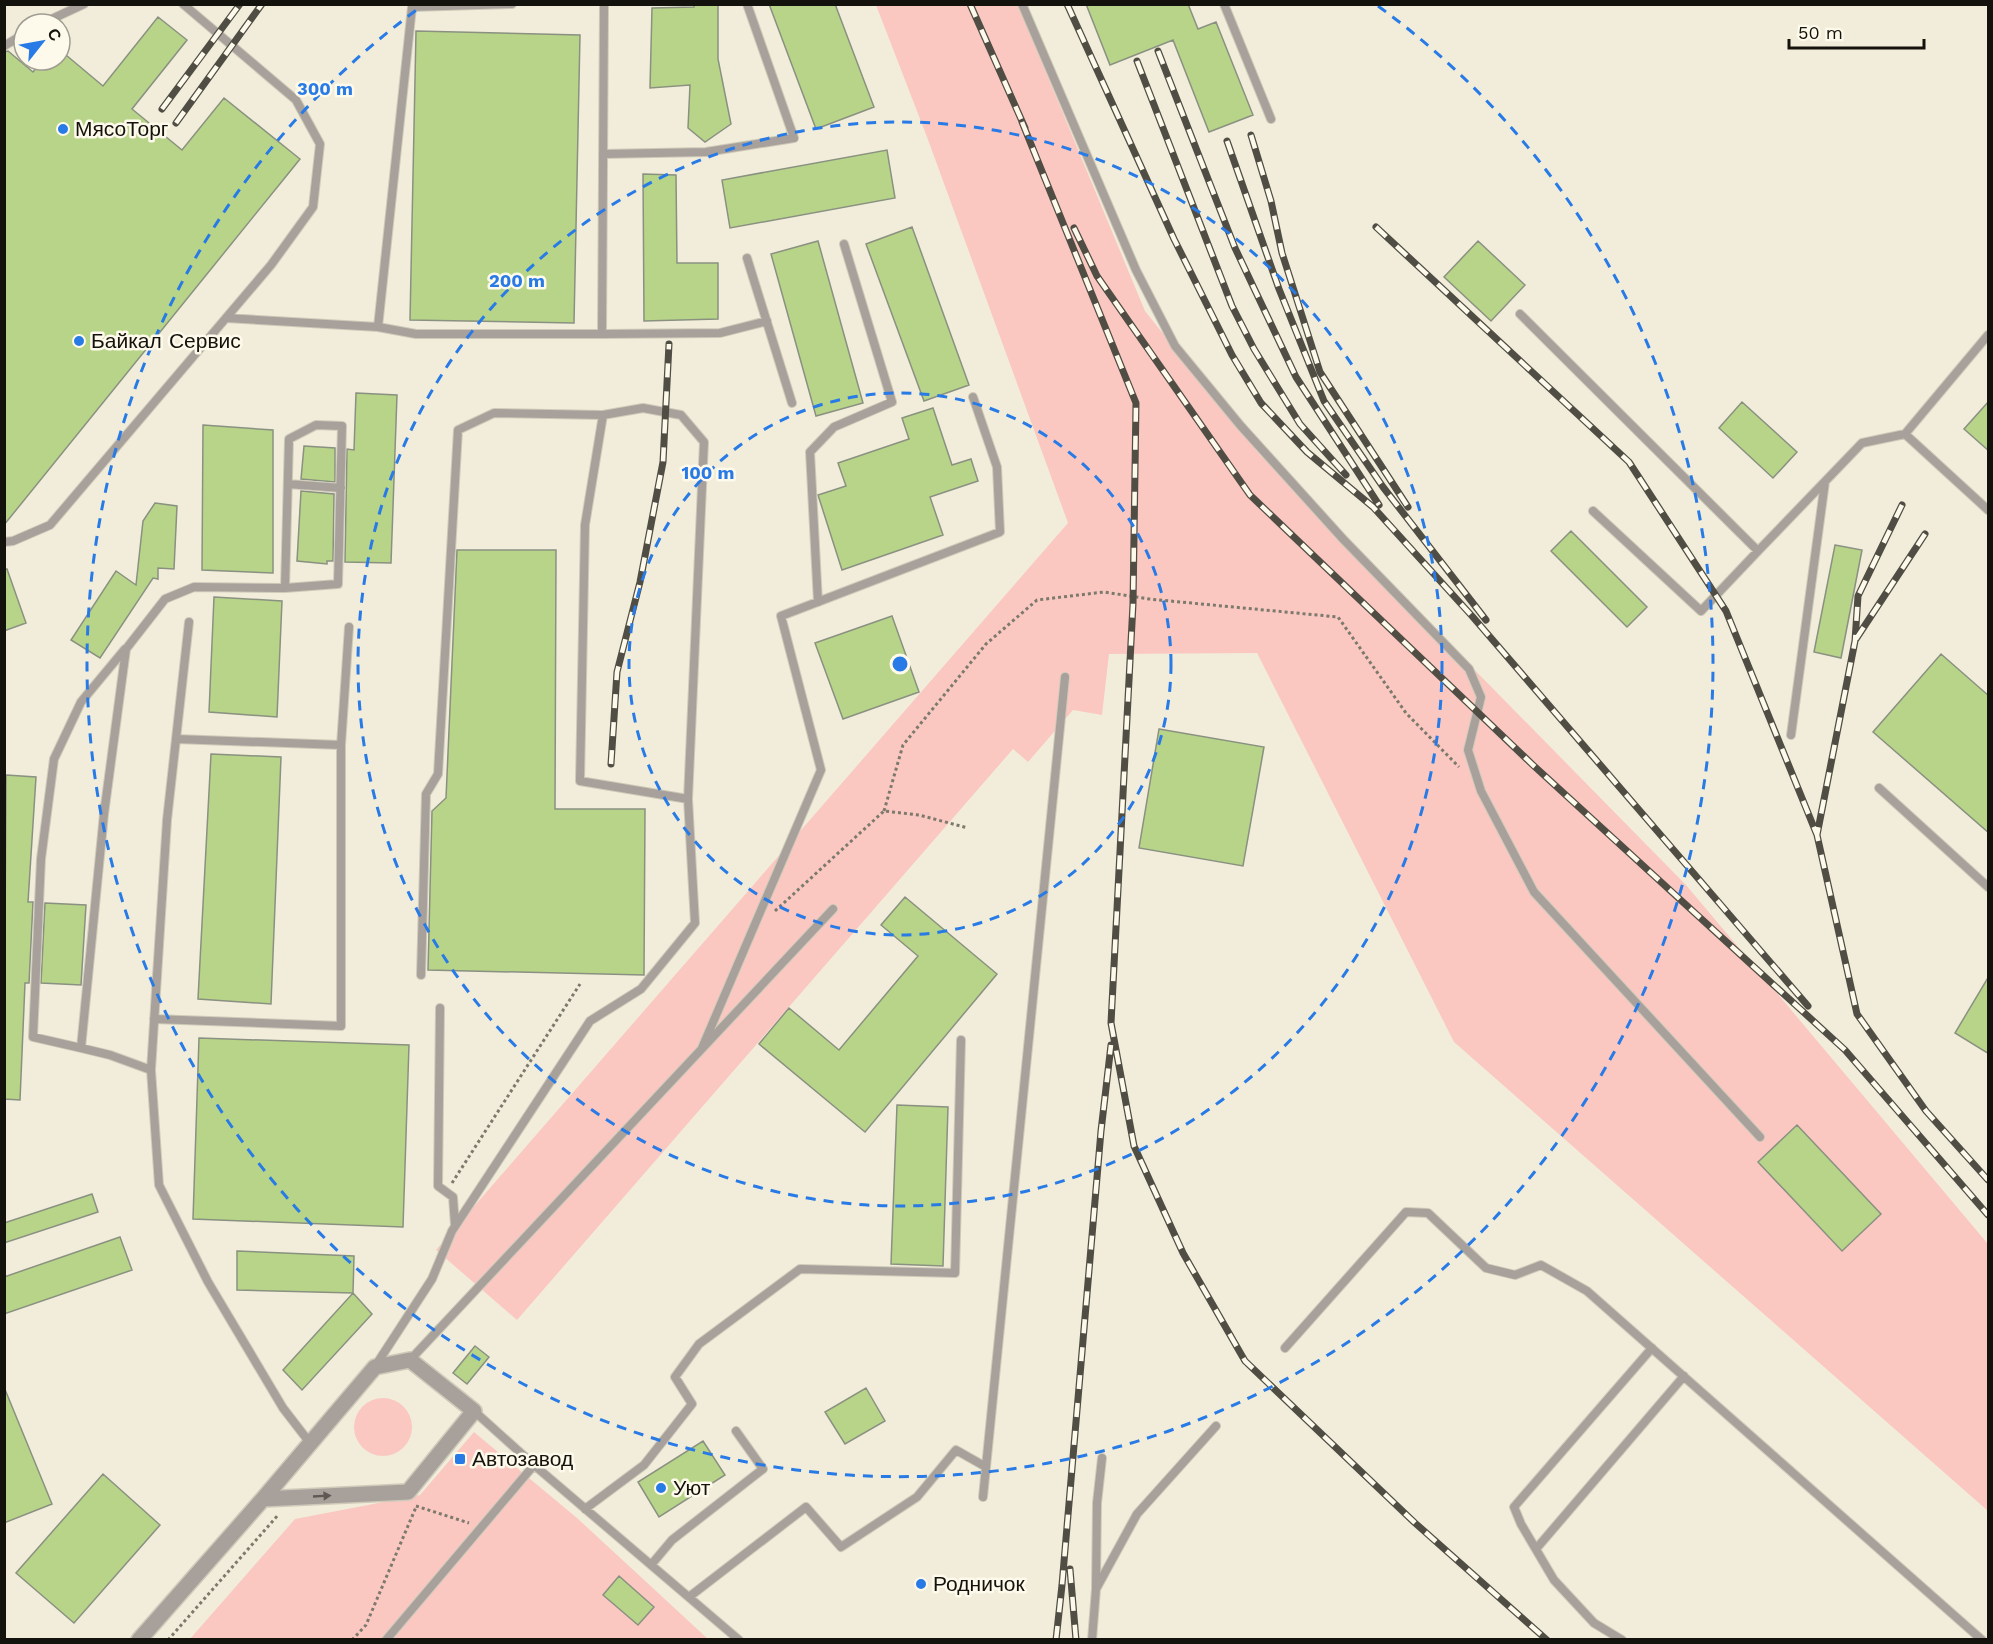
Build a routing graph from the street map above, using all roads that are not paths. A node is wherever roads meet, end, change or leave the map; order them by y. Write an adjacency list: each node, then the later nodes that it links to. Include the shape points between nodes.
1 (84, 4): 8 (lane)
2 (183, 4): 14 (lane, via 296,100 320,144 313,207)
3 (512, 4): 16 (lane, via 412,7)
4 (604, 4): 10 (lane)
5 (747, 4): 10 (lane, via 794,138 706,152)
6 (1022, 4): 50 (lane, via 1136,270 1175,346 1240,425 1469,669 1481,697 1468,750 1481,791 1534,892)
7 (1224, 4): 9 (lane)
8 (67, 12)
9 (1271, 119)
10 (603, 154): 17 (lane)
11 (844, 244): 31 (lane, via 892,402 834,427 810,452)
12 (747, 258): 15 (lane)
13 (1520, 314): 29 (lane)
14 (226, 318): 16 (lane); 28 (lane, via 50,525)
15 (767, 321): 17 (lane, via 720,333); 20 (lane)
16 (378, 327): 17 (lane, via 416,334)
17 (602, 334)
18 (1989, 335): 22 (lane)
19 (973, 397): 31 (lane, via 997,467 1000,532)
20 (792, 403)
21 (603, 415): 40 (lane, via 643,408 681,415 704,442); 40 (lane, via 585,525 580,781); 43 (lane, via 494,413 458,430 438,774 426,794)
22 (1905, 434): 23 (lane, via 1862,443); 26 (lane)
23 (1825, 482): 29 (lane); 36 (lane)
24 (288, 484): 25 (lane); 25 (lane, via 289,439 316,425 342,426); 30 (lane)
25 (341, 488): 30 (lane, via 339,584)
26 (1989, 510)
27 (1593, 512): 29 (lane, via 1701,611)
28 (4, 542)
29 (1758, 551)
30 (285, 588): 34 (lane, via 194,587 165,599)
31 (818, 602): 48 (lane, via 781,616 821,770)
32 (189, 622): 37 (lane)
33 (349, 627): 38 (lane)
34 (126, 649): 47 (lane, via 104,814); 47 (lane, via 81,702 54,759 41,859 33,1037)
35 (1065, 677): 63 (lane)
36 (1791, 735)
37 (176, 739): 38 (lane); 45 (lane)
38 (341, 745): 45 (lane, via 341,1026)
39 (1879, 788): 41 (lane)
40 (688, 799): 51 (lane, via 695,923 641,989 590,1021)
41 (1989, 887)
42 (833, 909): 48 (lane)
43 (421, 975)
44 (440, 1008): 51 (lane, via 438,1186 453,1197)
45 (154, 1019): 49 (lane)
46 (961, 1040): 66 (lane, via 955,1273 800,1269 699,1344 675,1377 692,1404 644,1465)
47 (81, 1048): 49 (lane)
48 (702, 1048): 54 (lane)
49 (151, 1070): 60 (lane, via 159,1185 208,1282 283,1408)
50 (1760, 1137)
51 (456, 1225): 55 (lane, via 432,1279)
52 (1285, 1348): 53 (lane, via 1406,1212 1428,1214 1486,1268 1515,1275 1541,1265 1587,1291)
53 (1652, 1348): 56 (lane); 67 (lane, via 1514,1507)
54 (411, 1360): 55 (street); 57 (street)
55 (375, 1367): 60 (street)
56 (1684, 1376): 67 (lane); 76 (lane)
57 (474, 1412): 62 (lane); 65 (street, one-way to 57, via 408,1492)
58 (1216, 1426): 69 (lane, via 1137,1514)
59 (736, 1431): 68 (lane, via 763,1469 672,1540)
60 (310, 1443): 65 (street)
61 (1102, 1458): 69 (lane, via 1096,1503)
62 (534, 1465): 66 (lane); 72 (lane)
63 (986, 1467): 64 (lane); 70 (lane, via 956,1450 917,1497 842,1547 806,1507)
64 (983, 1497)
65 (263, 1499): 71 (street)
66 (585, 1509): 68 (lane)
67 (1536, 1549): 75 (lane, via 1554,1580 1594,1623)
68 (651, 1564): 70 (lane)
69 (1096, 1589): 74 (lane)
70 (689, 1597): 73 (lane)
71 (139, 1640)
72 (386, 1640)
73 (739, 1640)
74 (1092, 1640)
75 (1622, 1640)
76 (1982, 1640)

